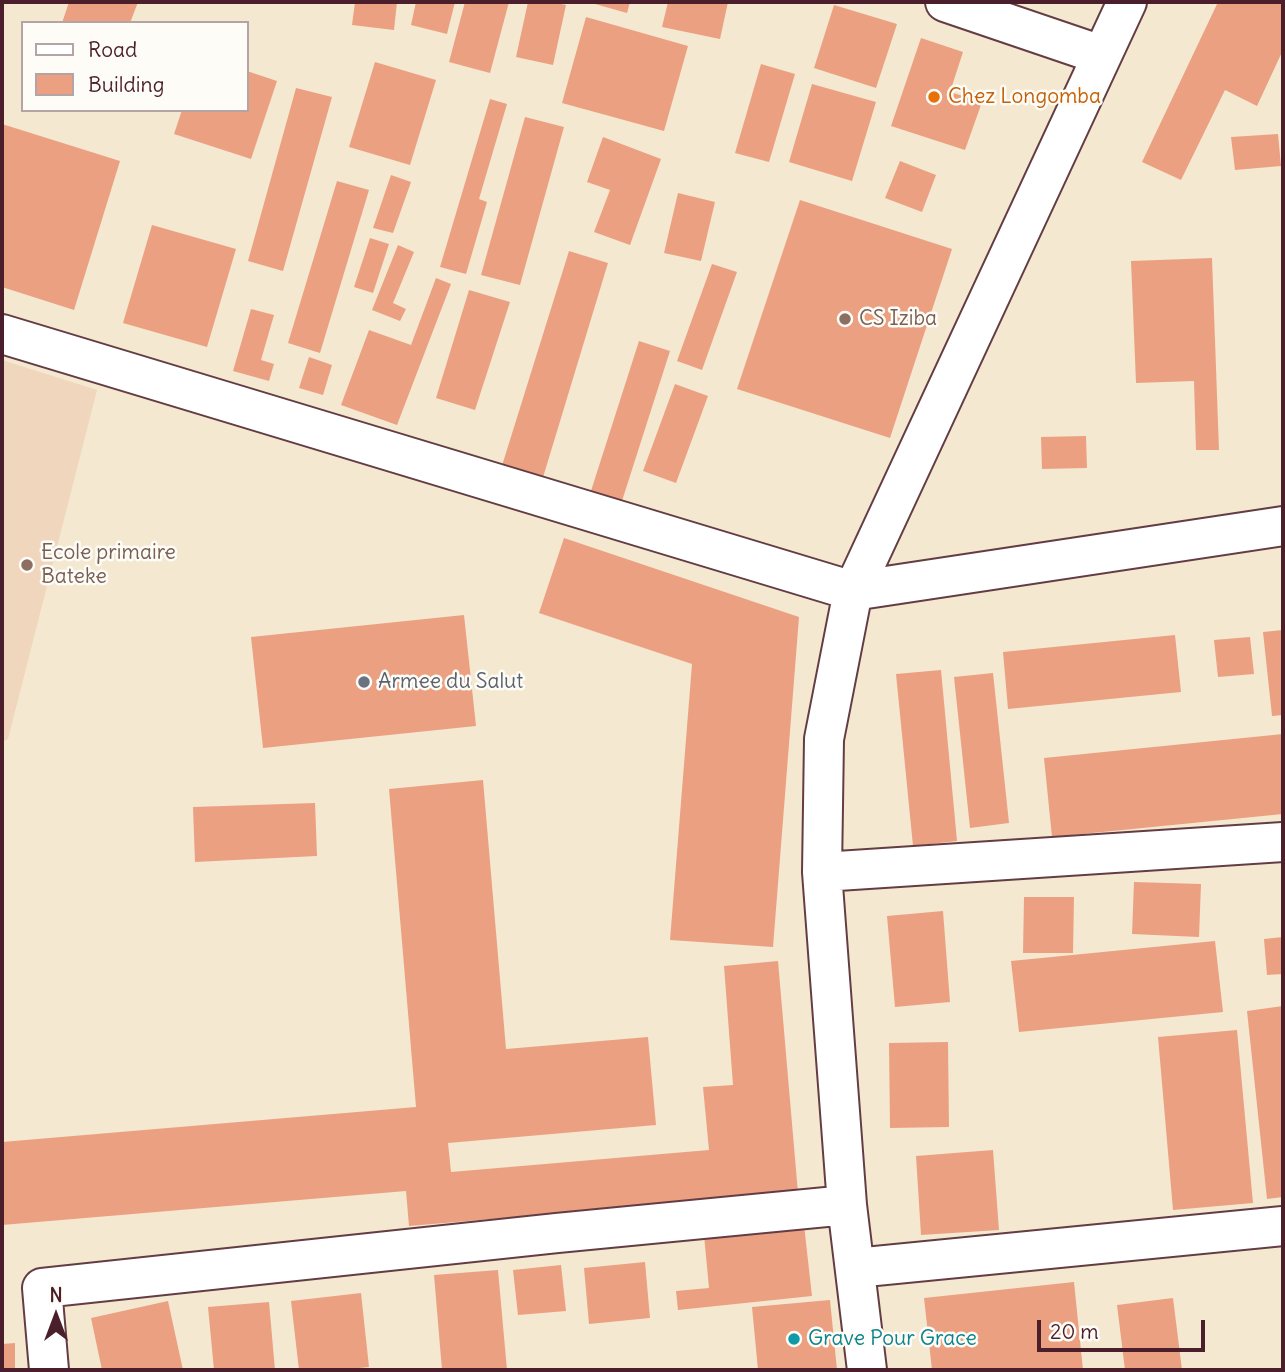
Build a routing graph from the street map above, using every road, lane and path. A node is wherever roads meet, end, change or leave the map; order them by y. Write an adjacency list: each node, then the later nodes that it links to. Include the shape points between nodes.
1 (945, 2): 3 (street)
2 (1127, 2): 3 (street)
3 (1101, 55): 6 (street)
4 (2, 334): 6 (street)
5 (1283, 526): 6 (street)
6 (853, 591): 8 (street, via 824,739)
7 (1283, 842): 8 (street)
8 (822, 872): 9 (street)
9 (848, 1205): 11 (street); 12 (street, via 42,1288)
10 (1283, 1226): 11 (street)
11 (855, 1268): 13 (street)
12 (49, 1370)
13 (867, 1370)

